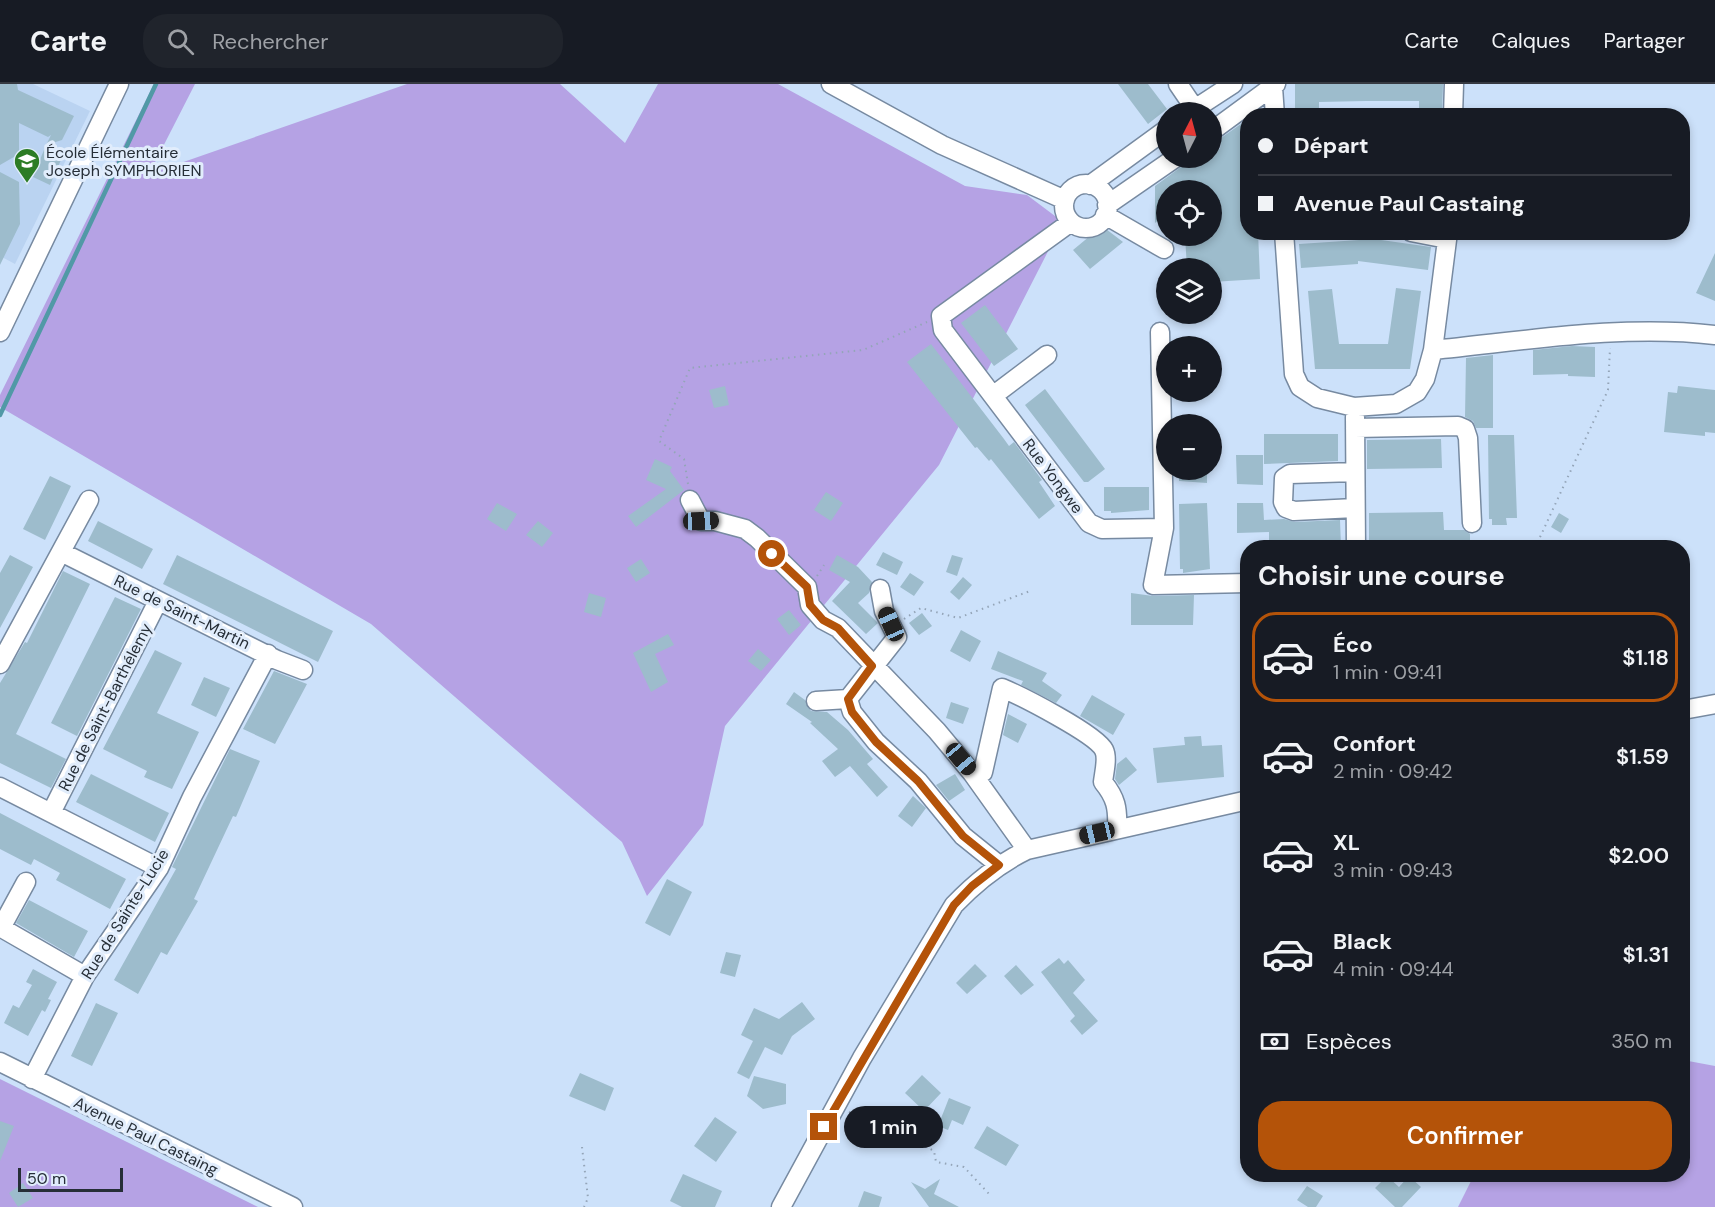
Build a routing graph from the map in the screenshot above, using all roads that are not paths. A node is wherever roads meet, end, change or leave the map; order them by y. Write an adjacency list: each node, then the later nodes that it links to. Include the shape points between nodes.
1 (119, 84): 23 (street)
2 (831, 84): 17 (street, via 942,145)
3 (1178, 84): 7 (street)
4 (1233, 84): 8 (street)
5 (1454, 84): 11 (street)
6 (1274, 86): 9 (street); 10 (street)
7 (1187, 102)
8 (1206, 102)
9 (1244, 108)
10 (1275, 108)
11 (1453, 108)
12 (1240, 111): 13 (street)
13 (1222, 124)
14 (1156, 137): 16 (street)
15 (1162, 168): 18 (street)
16 (1090, 185): 17 (street, via 1074,188); 18 (street, via 1102,192)
17 (1065, 200): 19 (street, via 1065,212)
18 (1106, 210): 19 (street, via 1101,221 1090,227); 22 (street)
19 (1071, 222): 28 (street, Rue Yongwe, via 941,316 943,330)
20 (1285, 240): 29 (street, via 1297,381 1311,396)
21 (1446, 240): 26 (street)
22 (1164, 249)
23 (0, 332)
24 (1160, 332): 36 (street)
25 (1715, 336): 26 (street, via 1690,332 1611,333)
26 (1432, 350): 29 (street, via 1425,379 1407,399 1389,405)
27 (1047, 355): 28 (street)
28 (994, 395): 36 (street, Rue Yongwe, via 1095,528)
29 (1354, 407): 30 (street)
30 (1355, 428): 31 (street); 35 (street, via 1458,426 1467,430)
31 (1355, 472): 34 (street); 34 (street, via 1290,474 1284,478 1283,503 1294,511)
32 (89, 500): 38 (street)
33 (690, 500): 44 (street, via 701,521 745,529 756,538 807,587 810,605 823,620 838,628)
34 (1355, 508): 37 (street)
35 (1472, 523)
36 (1164, 528): 39 (street, via 1153,585)
37 (1356, 540)
38 (61, 552): 41 (street, Rue de Saint-Martin); 43 (street)
39 (1240, 583)
40 (880, 589): 44 (street, via 897,637)
41 (158, 601): 42 (street, Rue de Saint-Martin); 53 (street, Rue de Saint-Barthélemy)
42 (268, 654): 45 (street, Rue de Saint-Martin); 57 (street, Rue de Sainte-Lucie)
43 (0, 664)
44 (872, 666): 46 (street); 50 (street, via 937,731)
45 (303, 670)
46 (848, 699): 47 (street); 56 (street, via 852,712 876,742 918,781 963,836)
47 (816, 701)
48 (1715, 704): 49 (street)
49 (1690, 709)
50 (972, 773): 54 (street, via 983,772 1002,688 1099,741 1106,753 1103,782 1114,795 1118,808); 55 (street)
51 (0, 786): 53 (street)
52 (1240, 802): 54 (street)
53 (51, 813): 57 (street)
54 (1117, 829): 55 (street)
55 (1027, 850): 56 (street)
56 (999, 865): 64 (street, via 954,905)
57 (159, 868): 60 (street, Rue de Sainte-Lucie)
58 (26, 882): 59 (street)
59 (1, 927): 60 (street)
60 (85, 976): 62 (street, Rue de Sainte-Lucie)
61 (0, 1062): 62 (street, Avenue Paul Castaing)
62 (32, 1079): 63 (street, Avenue Paul Castaing)
63 (293, 1207)
64 (781, 1207)

